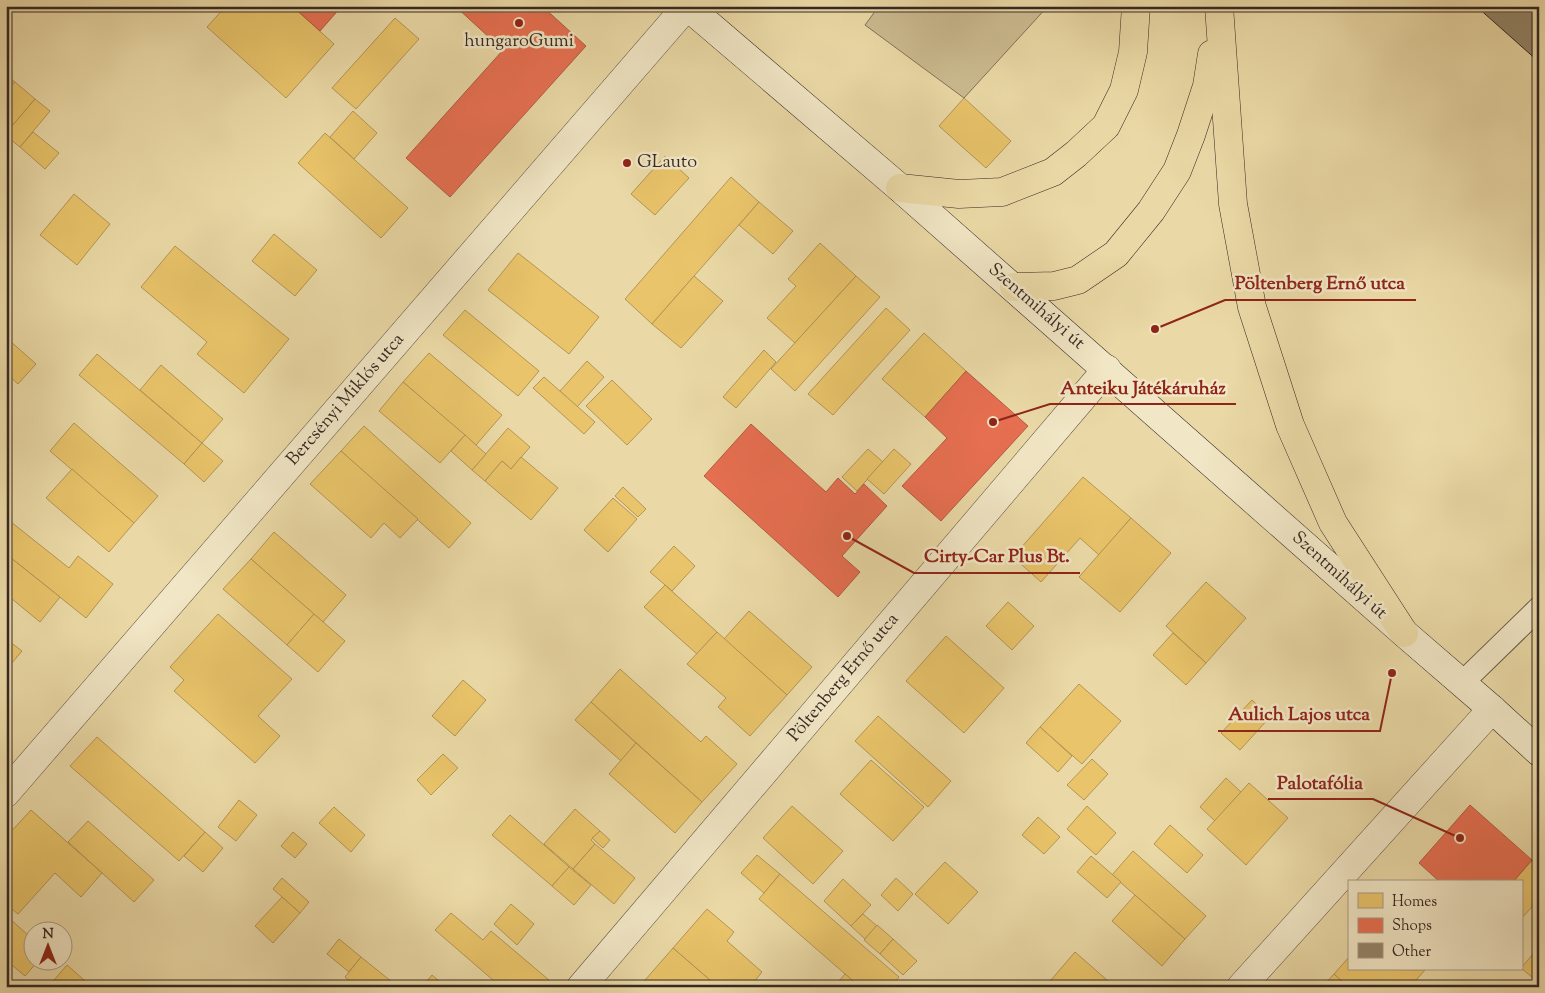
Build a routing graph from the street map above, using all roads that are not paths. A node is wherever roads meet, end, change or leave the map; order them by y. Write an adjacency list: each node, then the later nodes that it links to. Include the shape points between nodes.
1 (687, 6): 4 (street, Szentmihályi út); 12 (street, Bercsényi Miklós utca)
2 (1136, 6): 4 (main road, via 1133,52 1124,90 1106,126 1053,172 1002,192 959,194)
3 (1219, 6): 5 (main road, via 1207,86 1191,135 1177,171 1151,211 1116,254 1078,280 1054,286); 8 (main road, via 1233,204 1252,307 1290,425 1333,523)
4 (900, 188): 5 (street, Szentmihályi út)
5 (1014, 288): 6 (street, Szentmihályi út)
6 (1107, 369): 8 (street, Szentmihályi út); 13 (street, Pöltenberg Ernő utca)
7 (1539, 608): 9 (lane)
8 (1404, 633): 9 (street, Szentmihályi út)
9 (1462, 683): 10 (street, Szentmihályi út)
10 (1492, 709): 11 (street, Szentmihályi út); 14 (street)
11 (1539, 752)
12 (6, 793)
13 (581, 987)
14 (1241, 987)

